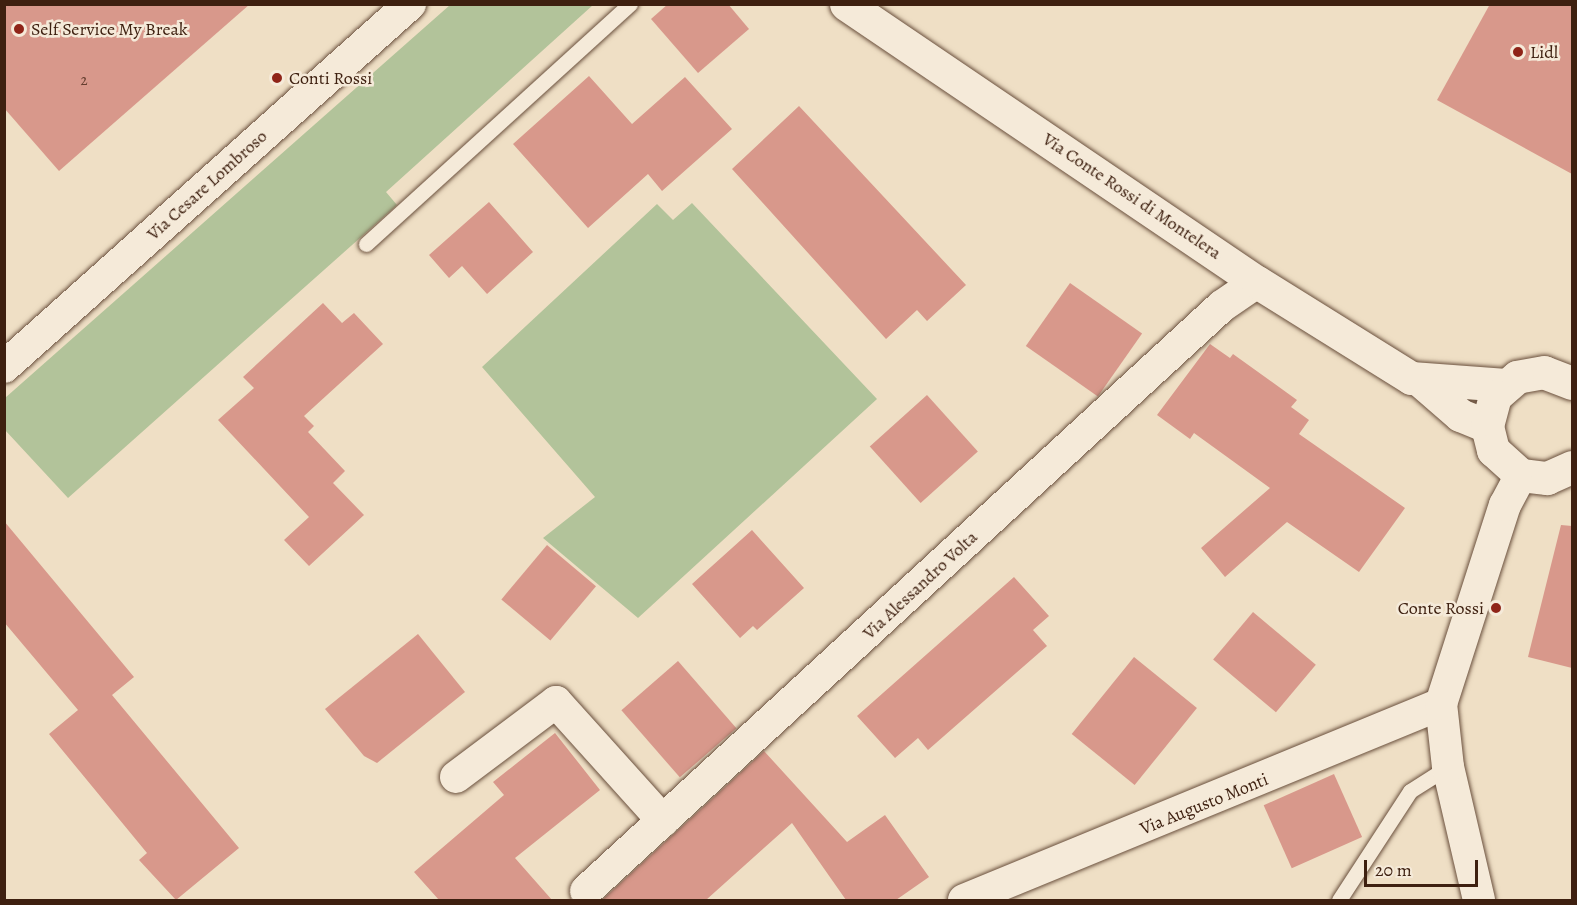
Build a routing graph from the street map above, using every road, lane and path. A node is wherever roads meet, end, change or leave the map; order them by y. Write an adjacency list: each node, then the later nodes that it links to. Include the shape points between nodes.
1 (410, 4): 6 (street, Via Cesare Lombroso)
2 (630, 4): 4 (lane)
3 (846, 4): 5 (street, Via Conte Rossi di Montelera)
4 (366, 244)
5 (1257, 282): 8 (street, Via Conte Rossi di Montelera); 16 (street, Via Alessandro Volta, via 1222,306)
6 (4, 367)
7 (1567, 373): 9 (street, via 1530,373)
8 (1422, 382): 9 (street, Via Conte Rossi di Montelera); 10 (street, Via Conte Rossi di Montelera, via 1460,415)
9 (1506, 385): 10 (street, via 1495,396)
10 (1487, 426): 11 (street, via 1493,450)
11 (1521, 475): 12 (street); 13 (street, via 1505,505)
12 (1568, 475)
13 (1441, 704): 14 (street); 18 (street, Via Augusto Monti)
14 (1448, 767): 19 (lane, via 1410,791); 20 (street)
15 (456, 777): 16 (street, via 556,702)
16 (663, 822): 17 (street, Via Alessandro Volta)
17 (586, 891)
18 (964, 900)
19 (1339, 900)
20 (1479, 900)

